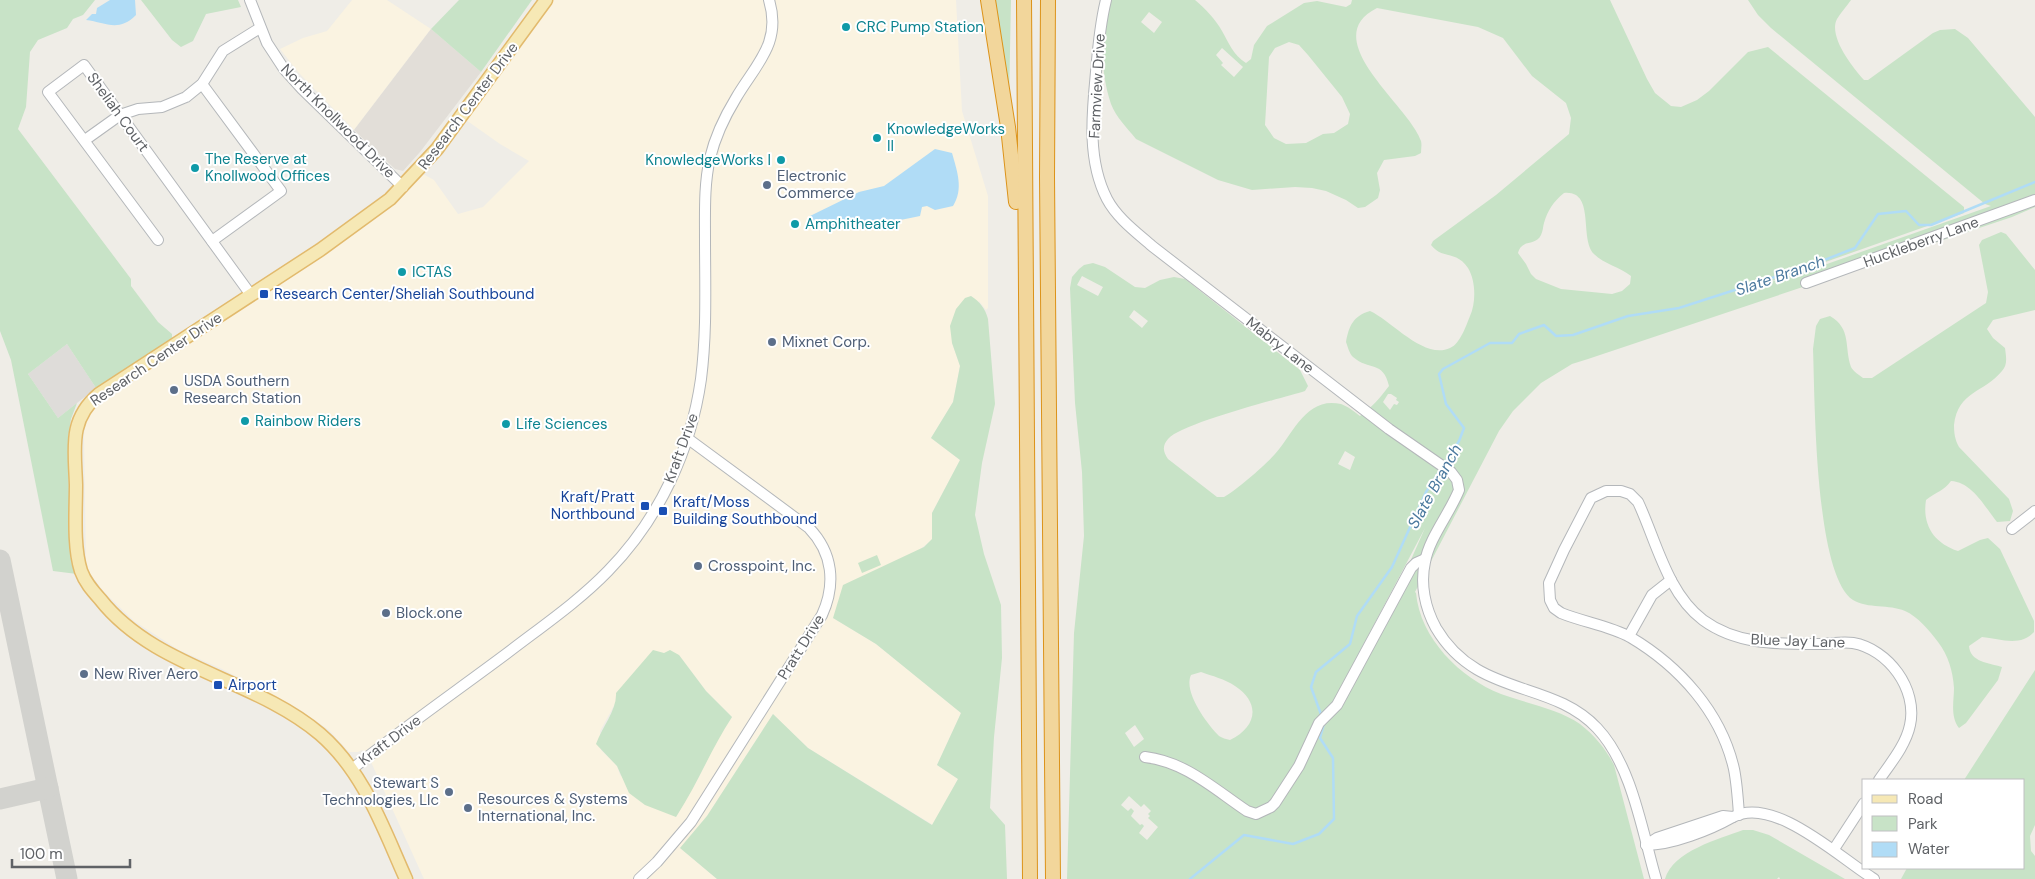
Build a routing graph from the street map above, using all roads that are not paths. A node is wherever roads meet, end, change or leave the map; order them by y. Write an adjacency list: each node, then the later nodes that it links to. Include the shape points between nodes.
1 (250, 0): 8 (street, North Knollwood Drive)
2 (546, 0): 12 (main road, Research Center Drive, via 442,144)
3 (769, 0): 20 (street, Kraft Drive, via 772,24 769,45 726,115 709,166 705,217 704,352)
4 (988, 0): 17 (highway)
5 (1024, 0): 17 (highway)
6 (1048, 0): 36 (highway)
7 (1106, 0): 13 (street, Farmview Drive, via 1100,23 1092,136 1095,164)
8 (260, 28): 9 (street, via 223,51); 12 (street, North Knollwood Drive, via 273,54 291,78)
9 (202, 84): 10 (street, via 175,103); 16 (street, via 281,191)
10 (120, 115): 11 (street); 11 (street, Sheliah Court, via 84,65 48,92); 16 (street, Sheliah Court)
11 (85, 140): 15 (street, Sheliah Court)
12 (403, 186): 19 (main road, Research Center Drive, via 378,209)
13 (1108, 200): 23 (street, Mabry Lane, via 1117,214 1152,246 1388,429 1454,475 1458,484 1457,495)
14 (2035, 200): 18 (street, Huckleberry Lane)
15 (158, 240)
16 (212, 241): 19 (street, Sheliah Court)
17 (1024, 262): 35 (highway)
18 (1806, 283)
19 (251, 295): 27 (main road, Research Center Drive, via 98,394 83,410 75,447 79,562 89,585 123,624 180,659 294,715 324,738)
20 (688, 438): 27 (street, Kraft Drive, via 655,510 609,570 538,630); 34 (street, Pratt Drive, via 809,528 827,555 831,585 822,615 699,810 675,842)
21 (2035, 511): 22 (street)
22 (2012, 529)
23 (1425, 559): 26 (street, via 1411,568 1336,705 1319,723 1299,766 1271,807 1256,814 1247,811 1189,770 1163,759); 31 (street, via 1423,588 1426,606 1442,637 1473,668 1561,703 1596,726 1622,765)
24 (1671, 580): 25 (street, via 1652,595); 25 (street, Blue Jay Lane, via 1638,502 1621,491 1606,491 1591,498 1549,583 1550,600 1561,613); 28 (street, Blue Jay Lane, via 1702,619 1723,632 1754,642 1853,643 1880,654 1898,673 1910,699 1910,724 1903,744)
25 (1629, 636): 30 (street, Blue Jay Lane, via 1669,665 1697,692 1714,720 1734,769)
26 (1145, 757)
27 (352, 769): 33 (main road, Research Center Drive, via 372,804)
28 (1880, 779)
29 (1862, 806): 32 (street)
30 (1736, 816): 31 (street, via 1658,845); 32 (street, via 1768,814)
31 (1646, 845): 37 (street)
32 (1834, 849): 38 (street)
33 (406, 879)
34 (639, 879)
35 (1030, 879)
36 (1053, 879)
37 (1656, 879)
38 (1874, 879)

